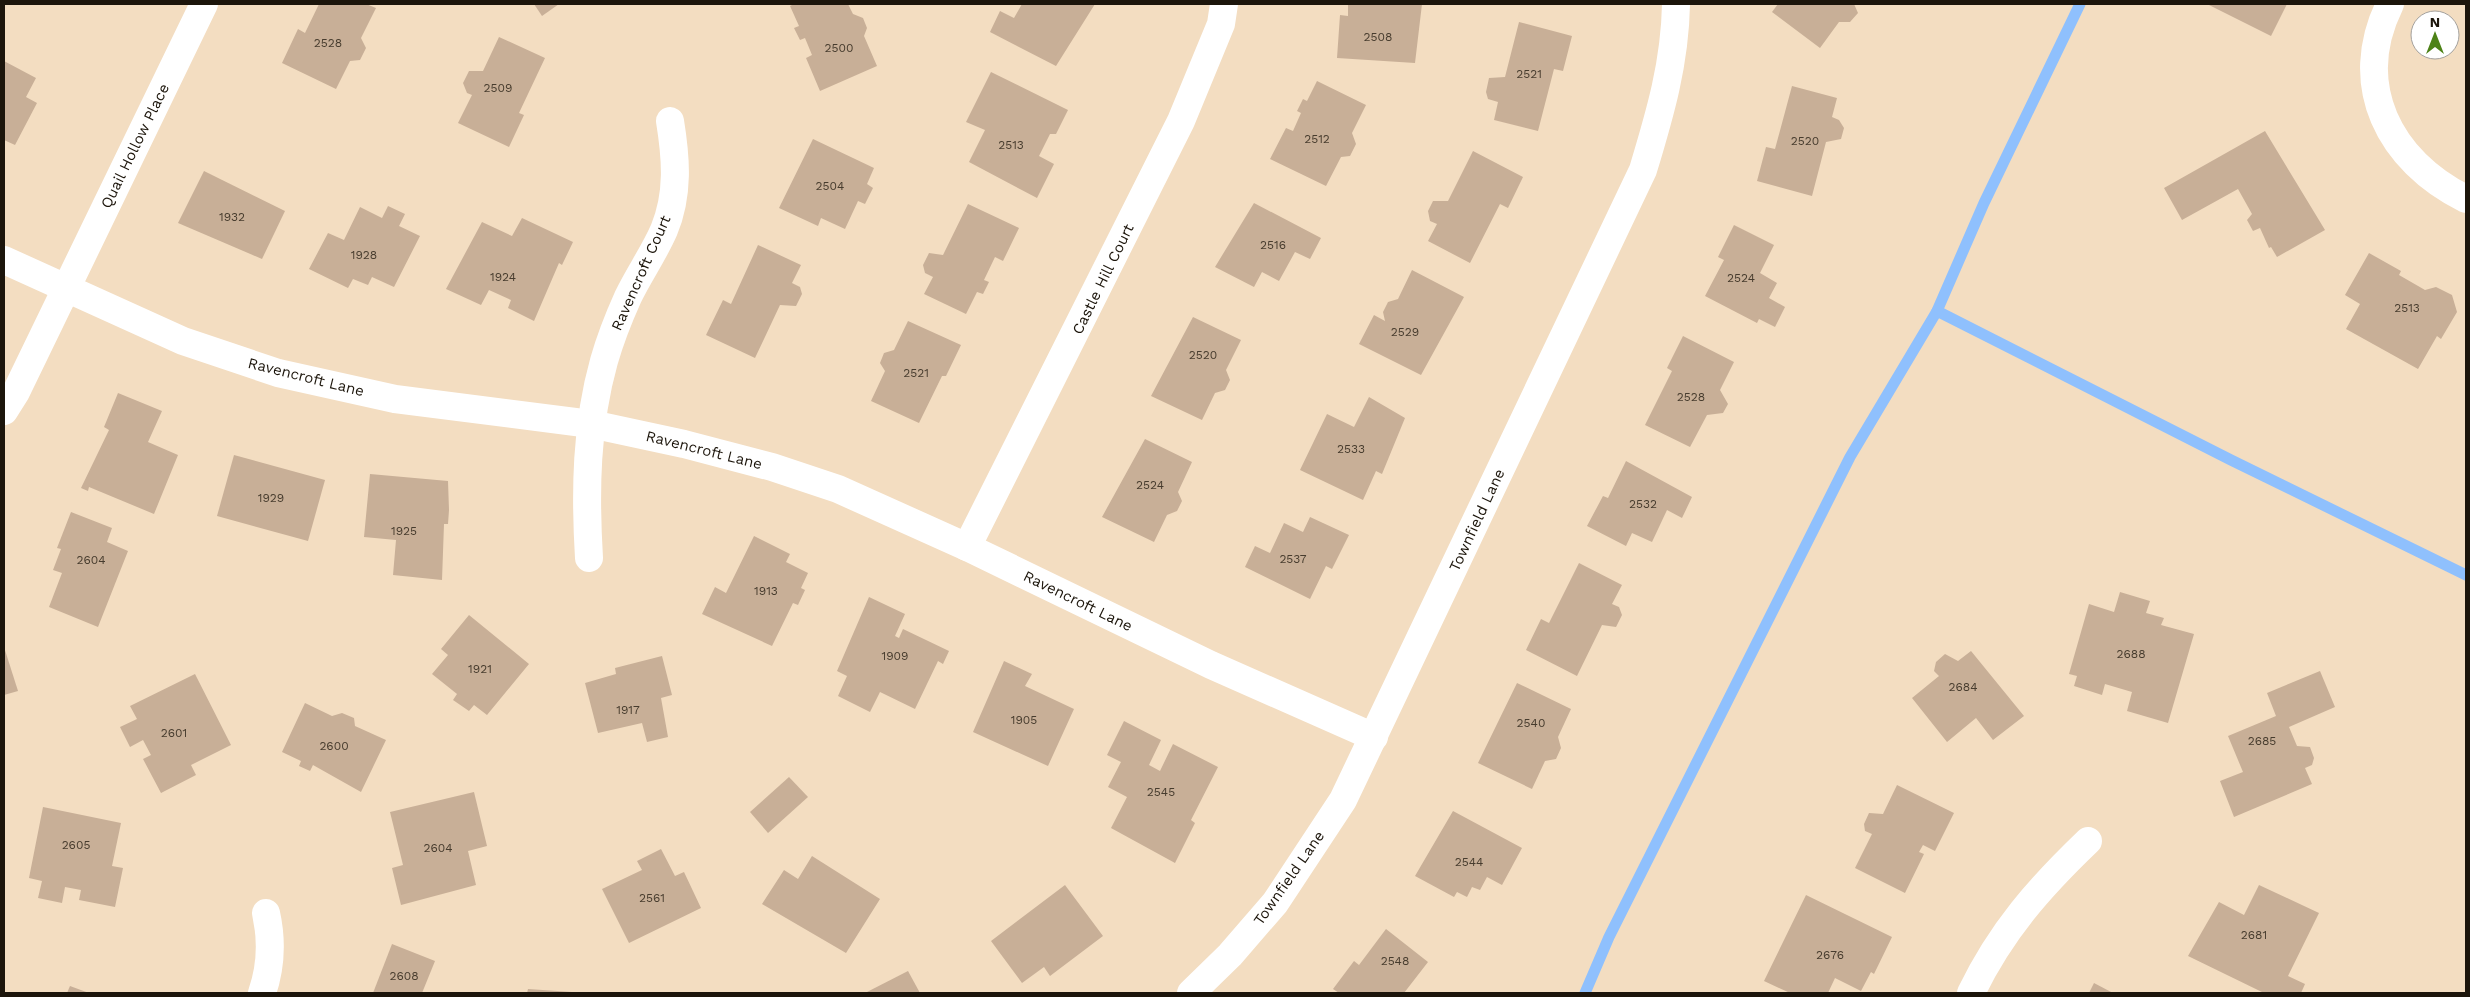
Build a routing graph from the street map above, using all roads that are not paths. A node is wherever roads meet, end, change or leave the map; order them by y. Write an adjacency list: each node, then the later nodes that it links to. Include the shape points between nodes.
1 (204, 4): 8 (street, Quail Hollow Place)
2 (1224, 4): 11 (street, Castle Hill Court, via 1221,24 1182,121)
3 (1676, 4): 13 (street, Townfield Lane, via 1667,92 1644,170)
4 (2390, 4): 6 (street, via 2383,17 2372,61 2373,83 2380,110 2396,142 2418,168)
5 (670, 121): 10 (street, Ravencroft Court, via 676,159 674,191 664,229 624,308 604,361)
6 (2466, 200)
7 (4, 260): 8 (street, Ravencroft Lane)
8 (66, 289): 9 (street, Quail Hollow Place); 10 (street, Ravencroft Lane, via 183,341 278,373 395,399)
9 (4, 411)
10 (591, 424): 11 (street, Ravencroft Lane, via 772,467 838,489); 12 (street, Ravencroft Court, via 586,504)
11 (967, 547): 13 (street, Ravencroft Lane, via 1211,665)
12 (589, 558)
13 (1374, 736): 17 (street, Townfield Lane, via 1343,800 1275,904)
14 (2088, 841): 18 (street, via 2043,884 2012,922)
15 (266, 913): 16 (street, via 270,933 269,974)
16 (262, 993)
17 (1191, 993)
18 (1971, 993)

